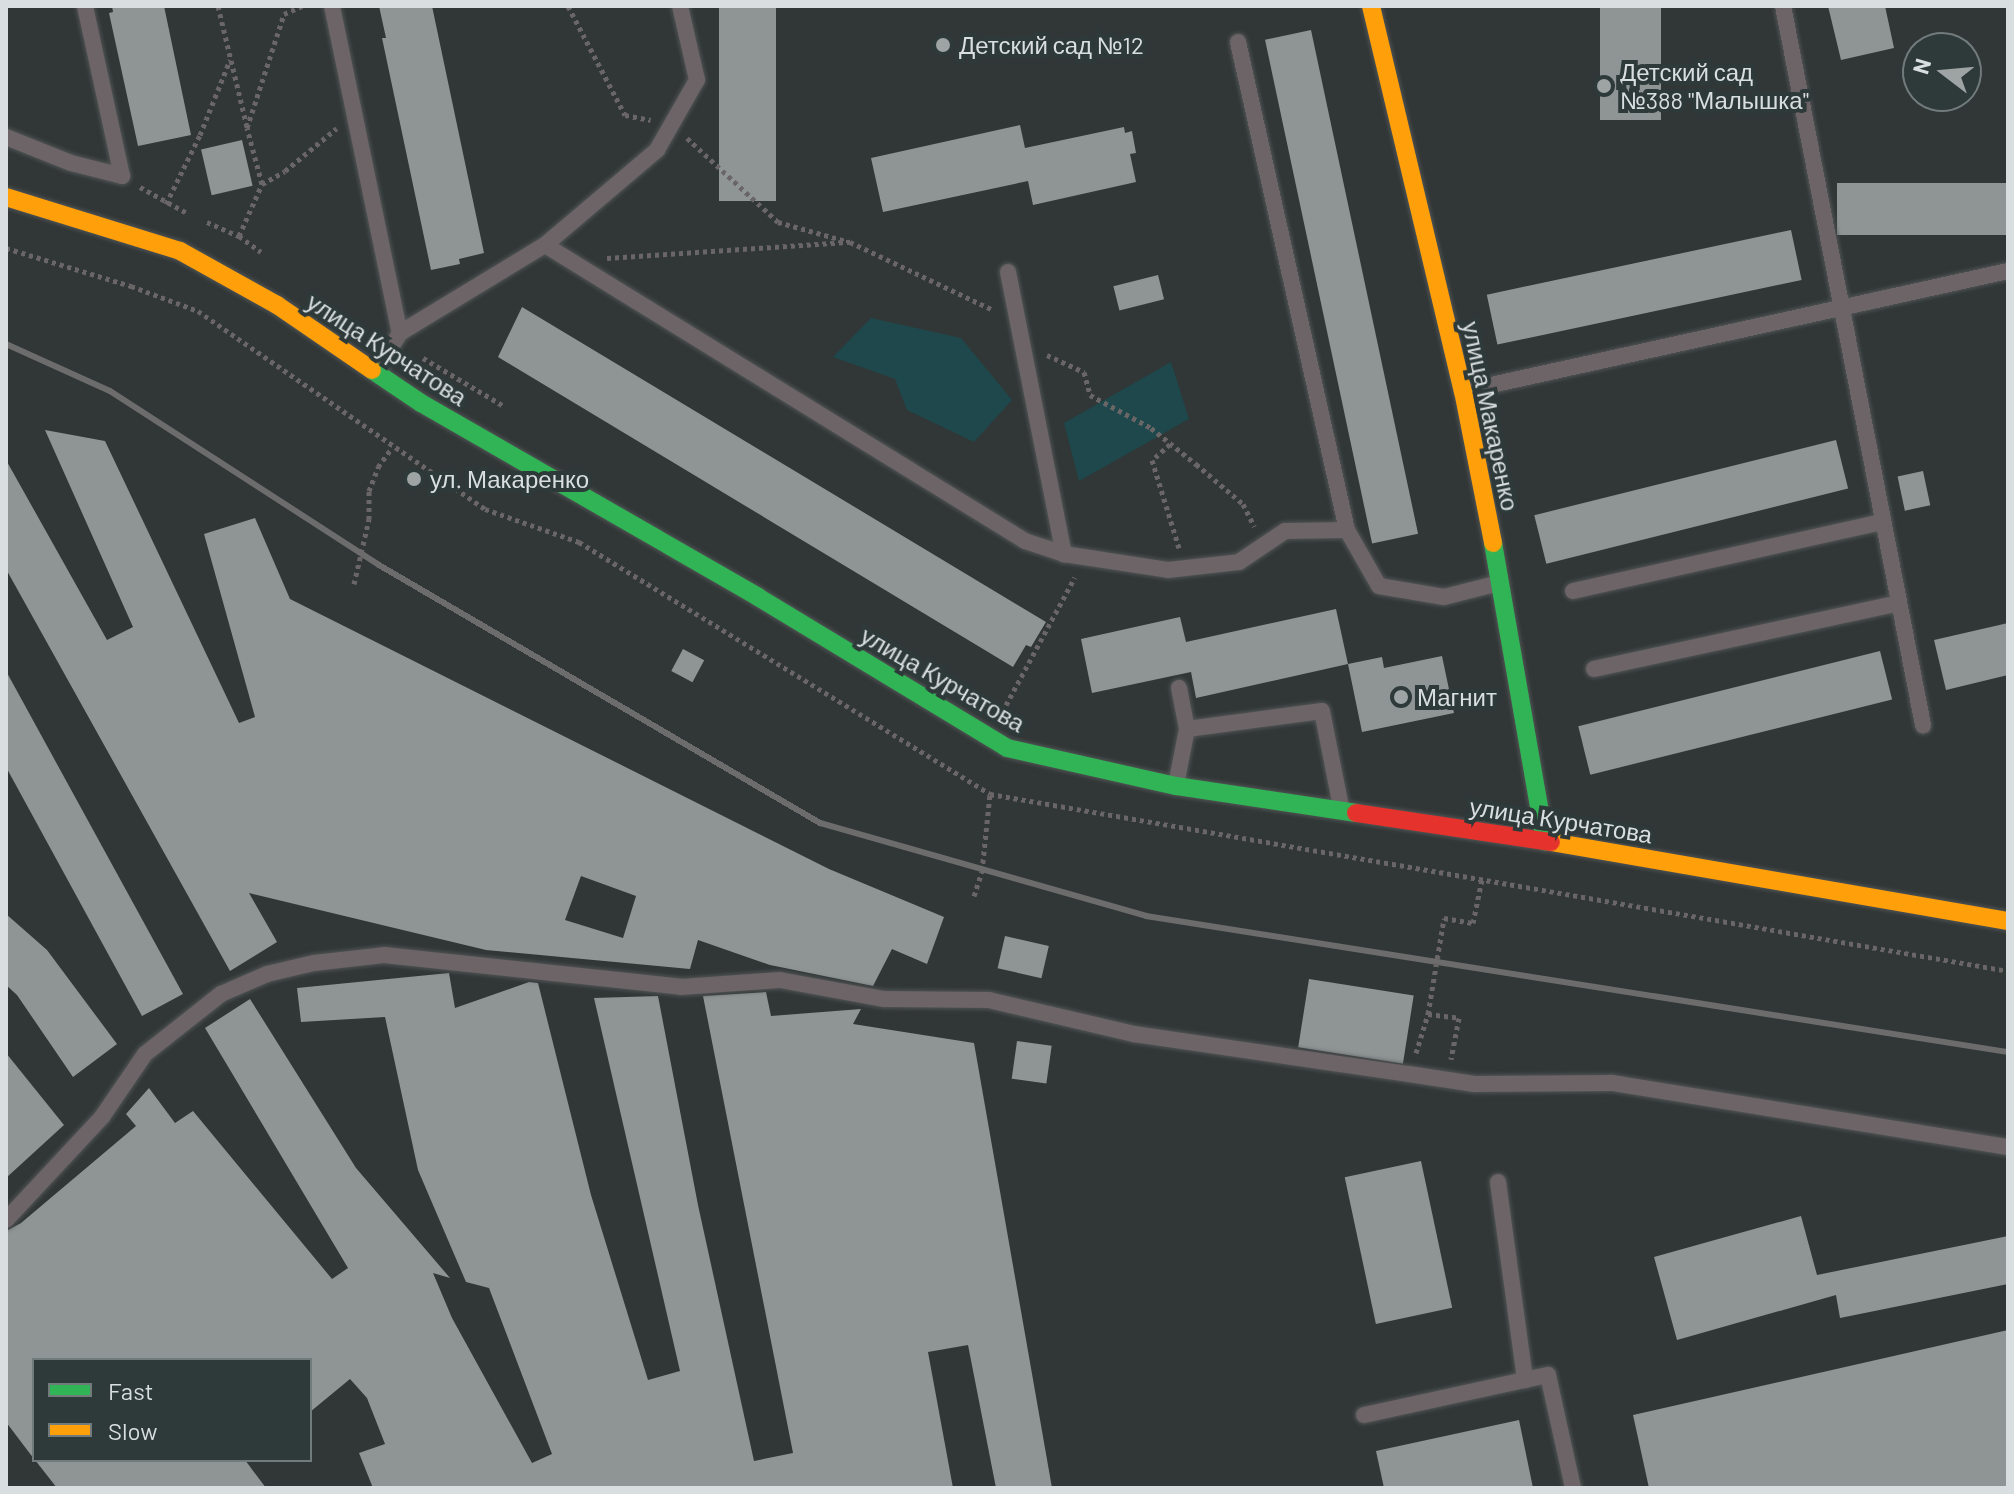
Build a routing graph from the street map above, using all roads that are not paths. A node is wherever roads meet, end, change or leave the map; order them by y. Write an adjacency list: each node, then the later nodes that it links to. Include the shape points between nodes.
1 (85, 6): 7 (lane, via 122,176)
2 (332, 6): 13 (lane)
3 (680, 6): 9 (lane, via 697,80 657,150)
4 (1371, 6): 15 (main road, улица Макаренко)
5 (1783, 6): 12 (lane)
6 (1238, 42): 17 (lane)
7 (6, 137)
8 (6, 197): 14 (main road, улица Курчатова, via 180,251 277,305)
9 (545, 245): 13 (lane); 18 (lane, via 1019,539)
10 (2008, 271): 12 (lane)
11 (1008, 272): 18 (lane)
12 (1840, 308): 15 (lane); 16 (lane)
13 (400, 333): 14 (lane)
14 (375, 373): 26 (main road, улица Курчатова, via 1007,748)
15 (1463, 391): 19 (main road, улица Макаренко)
16 (1882, 522): 20 (lane); 21 (lane)
17 (1347, 530): 18 (lane, via 1285,531 1239,562 1168,570); 19 (lane, via 1379,586 1444,597)
18 (1064, 554)
19 (1501, 583): 28 (main road, улица Макаренко)
20 (1573, 591)
21 (1898, 603): 22 (lane); 24 (lane)
22 (1594, 669)
23 (1179, 688): 25 (lane)
24 (1923, 725)
25 (1187, 729): 26 (lane); 27 (lane, via 1322,711)
26 (1176, 786): 27 (main road, улица Курчатова)
27 (1341, 809): 28 (main road, улица Курчатова)
28 (1545, 841): 29 (main road, улица Курчатова)
29 (2008, 921)
30 (2008, 1147): 32 (lane, via 1612,1083 1474,1084 1134,1034 989,1000 884,999 780,980 681,987 384,955 267,974 221,994 145,1054 102,1117)
31 (1498, 1182): 33 (lane)
32 (6, 1220)
33 (1525, 1380): 34 (lane); 35 (lane, via 1548,1375)
34 (1364, 1415)
35 (1573, 1488)

